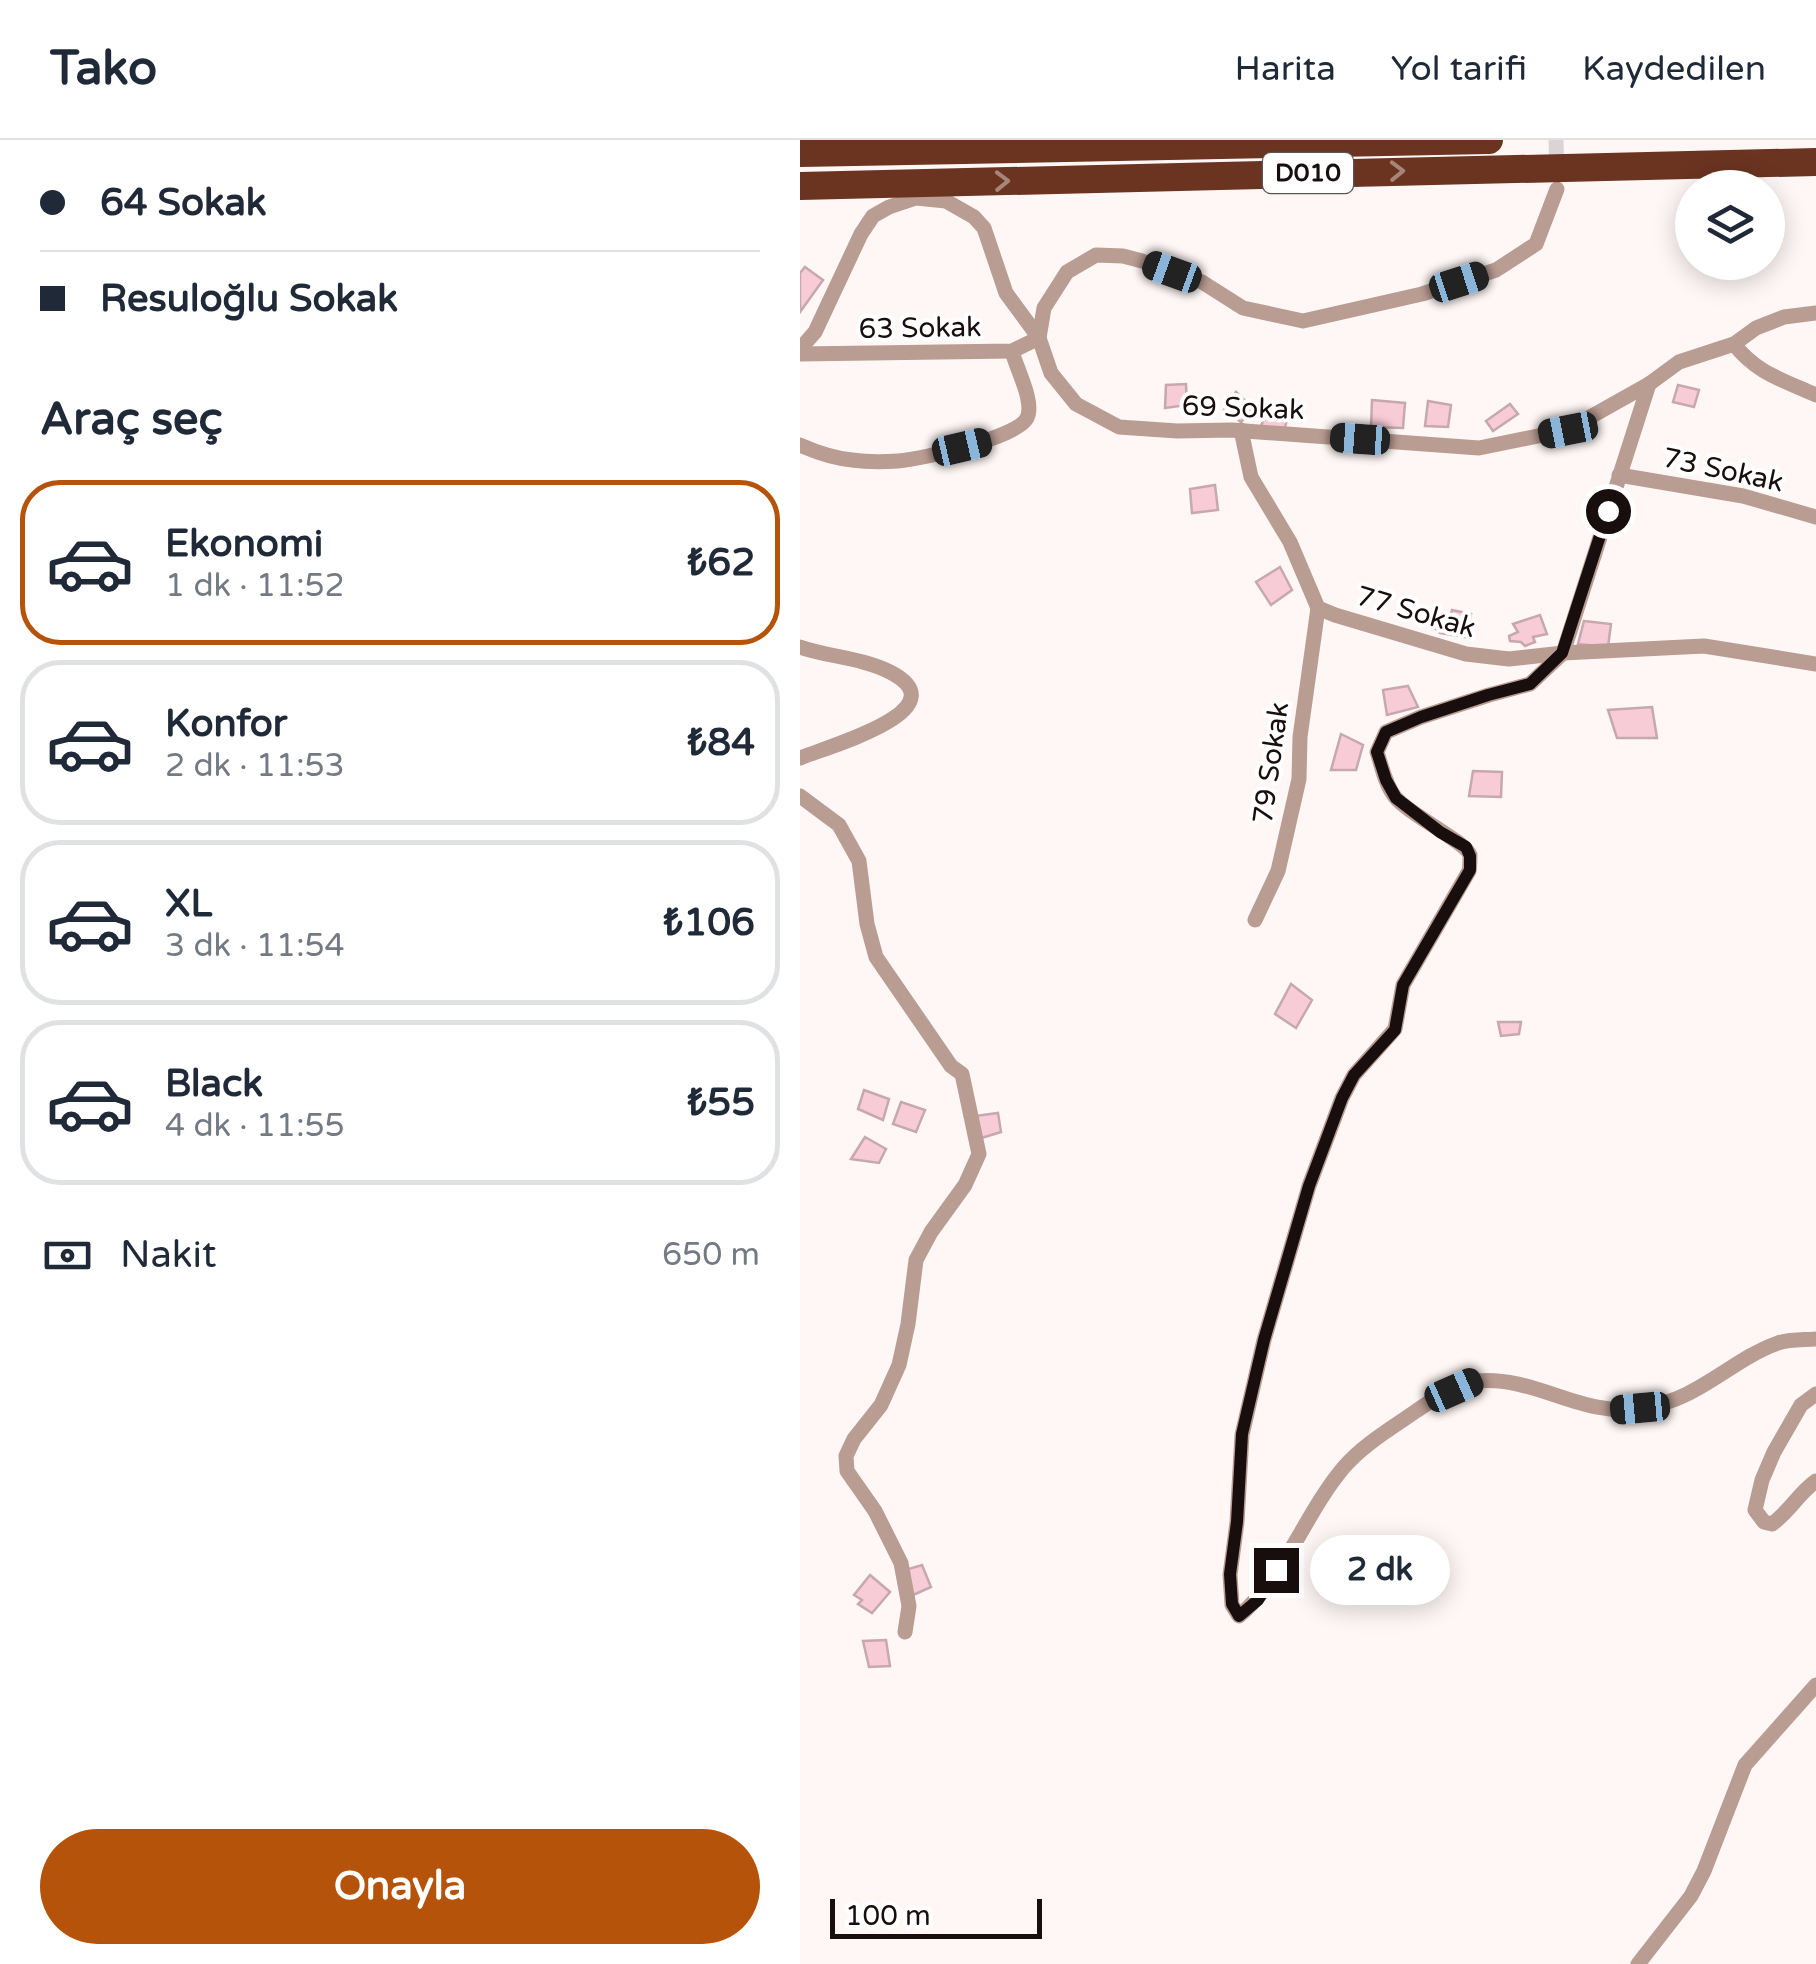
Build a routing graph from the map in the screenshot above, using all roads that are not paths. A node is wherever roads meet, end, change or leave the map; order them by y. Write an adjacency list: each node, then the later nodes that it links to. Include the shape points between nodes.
1 (1419, 140): 3 (highway)
2 (1489, 140): 3 (highway, D010)
3 (1402, 141): 4 (highway, D010)
4 (997, 145): 5 (highway, D010)
5 (800, 153)
6 (1816, 162): 7 (highway, D010, one-way to 6)
7 (800, 186)
8 (1557, 189): 10 (street, via 1536,244 1496,270 1303,320 1243,308 1202,282 1142,261 1096,255 1067,272 1044,308)
9 (1816, 313): 11 (street, 69 Sokak, via 1784,317)
10 (1039, 338): 12 (street, 63 Sokak); 13 (street, 69 Sokak, via 1006,293 984,228 946,200 916,198 873,216); 16 (street, 69 Sokak, via 1051,372 1094,416 1119,426)
11 (1734, 344): 14 (street, 69 Sokak, via 1678,362); 15 (street, via 1747,362)
12 (1012, 351): 13 (street, 63 Sokak); 17 (street, via 1030,403 1027,418 994,440 900,461 852,460)
13 (800, 352)
14 (1649, 384): 16 (street, 69 Sokak, via 1568,430 1480,448); 18 (street)
15 (1816, 395)
16 (1241, 430): 20 (street, 77 Sokak, via 1251,477 1290,542)
17 (800, 445)
18 (1619, 476): 19 (street, 73 Sokak, via 1743,496); 22 (street)
19 (1816, 517)
20 (1318, 608): 22 (street, 77 Sokak, via 1466,654 1509,659); 26 (street, 79 Sokak, via 1300,780 1278,871)
21 (800, 647): 24 (street, via 890,672 910,693 903,713 886,725)
22 (1562, 653): 23 (street, 77 Sokak, via 1704,646); 27 (street, via 1530,684 1386,732 1377,752 1396,798 1466,847 1470,870 1403,985 1395,1030 1342,1098 1309,1186 1242,1434 1232,1604 1239,1616 1258,1600 1346,1466 1435,1398 1472,1381 1499,1380 1616,1410 1640,1408 1684,1396 1780,1342)
23 (1816, 664)
24 (800, 758)
25 (800, 796): 30 (street, via 839,825 859,861 876,957 962,1074 979,1154 916,1260 899,1365 846,1456 847,1471 901,1563 909,1606)
26 (1255, 920)
27 (1816, 1339)
28 (1816, 1394): 29 (street, via 1800,1405 1774,1452 1755,1510 1772,1524)
29 (1816, 1481)
30 (905, 1632)
31 (1816, 1684): 32 (street, via 1746,1765 1698,1884)
32 (1638, 1964)

